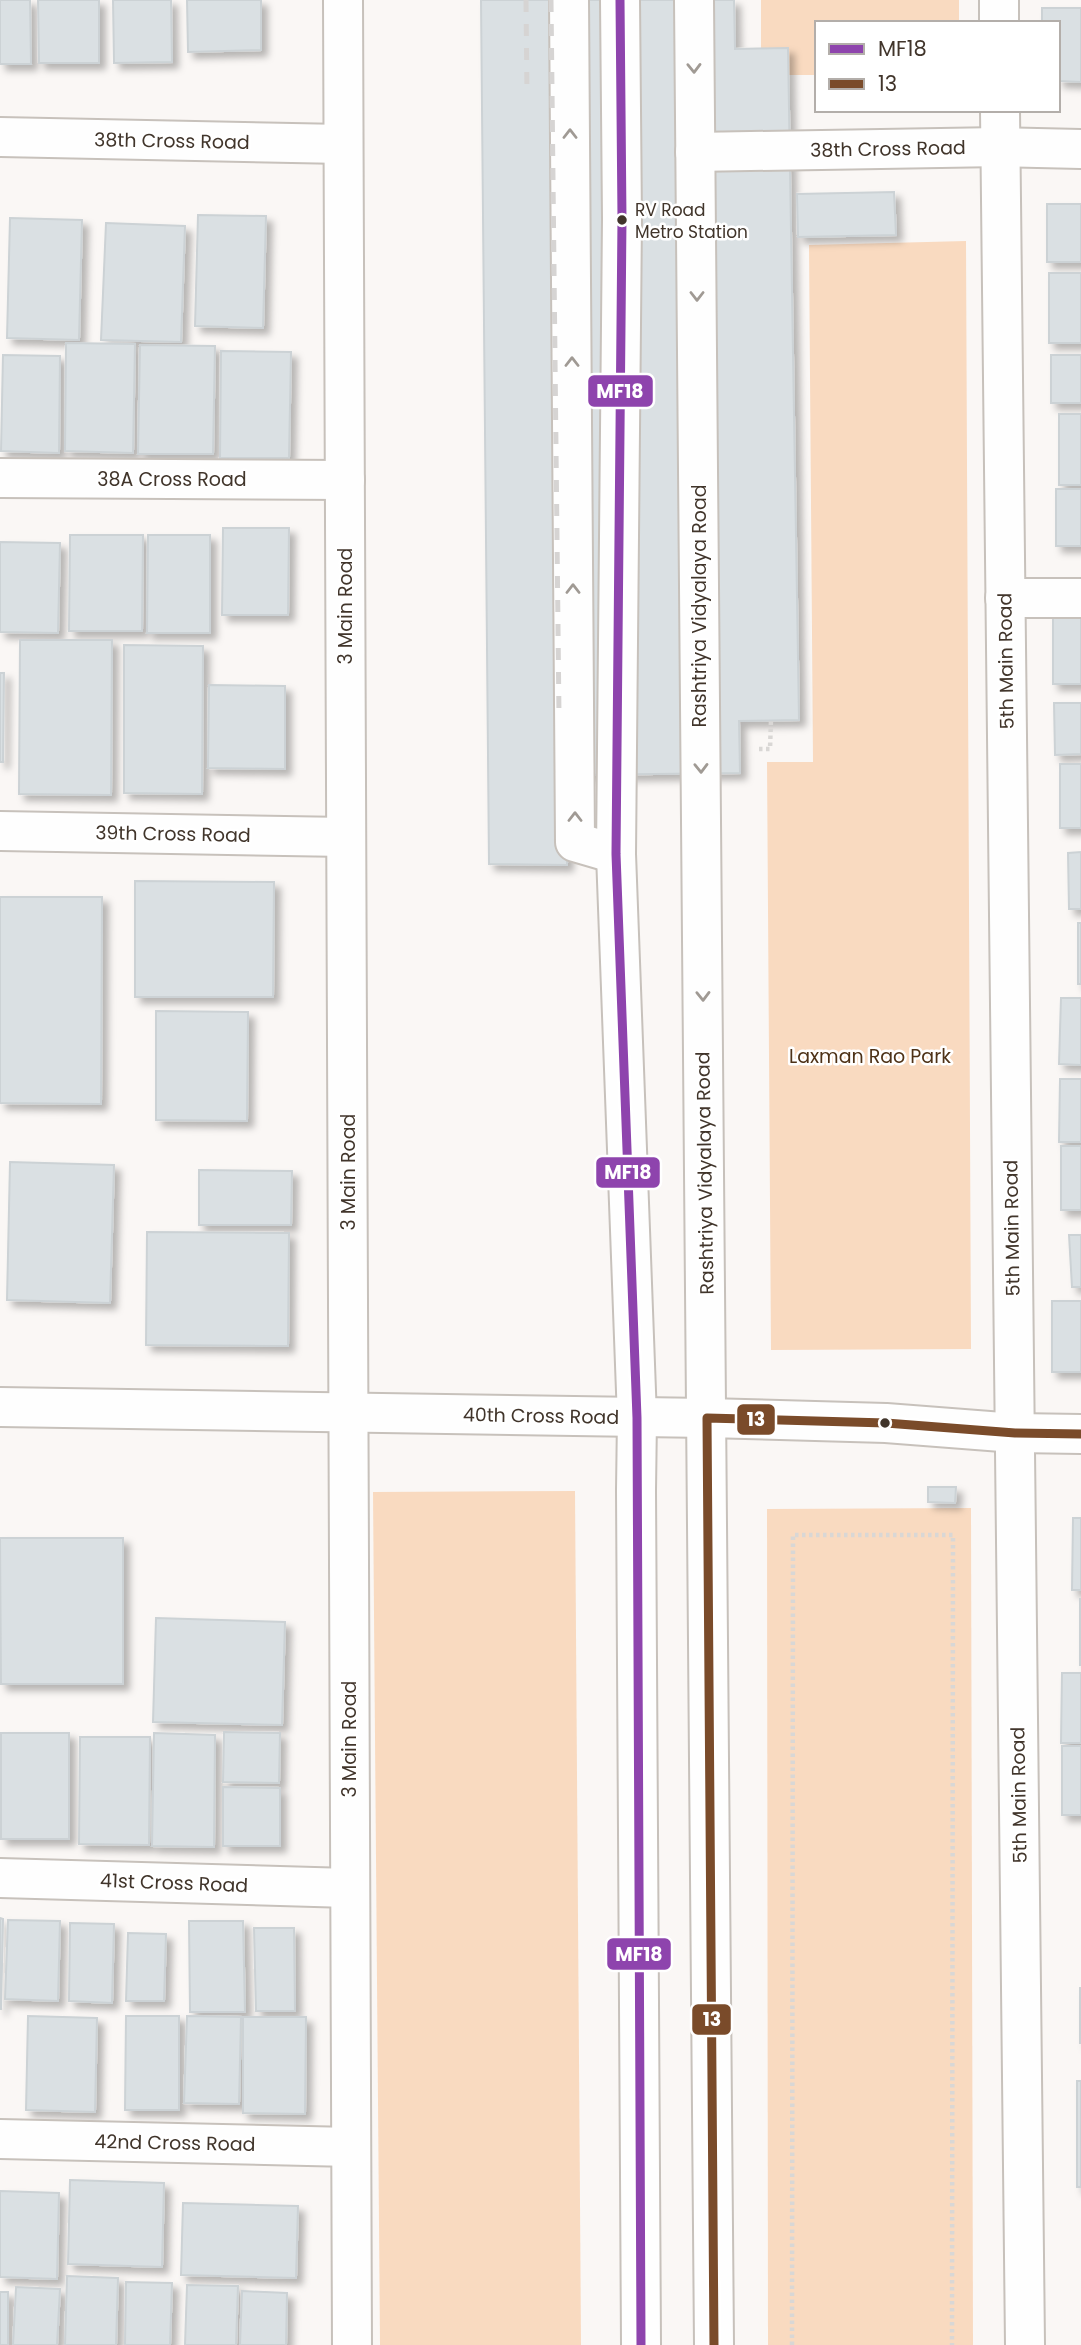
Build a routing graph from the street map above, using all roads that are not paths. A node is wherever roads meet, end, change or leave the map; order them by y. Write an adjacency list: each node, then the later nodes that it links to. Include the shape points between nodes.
1 (342, 0): 9 (street, 3 Main Road)
2 (569, 0): 18 (street, one-way to 2, via 575,842)
3 (620, 0): 18 (street)
4 (694, 0): 11 (street, Rashtriya Vidyalaya Road, one-way to 11)
5 (999, 0): 6 (street)
6 (999, 21)
7 (1000, 129): 10 (street, 38th Cross Road); 11 (street, 38th Cross Road); 14 (street, 5th Main Road)
8 (0, 137): 9 (street, 38th Cross Road)
9 (344, 144): 13 (street, 3 Main Road)
10 (1081, 149)
11 (695, 152): 22 (street, Rashtriya Vidyalaya Road, one-way to 22)
12 (0, 478): 13 (street, 38A Cross Road)
13 (345, 480): 17 (street, 3 Main Road)
14 (1005, 597): 15 (street); 23 (street, 5th Main Road)
15 (1081, 597)
16 (0, 831): 17 (street, 39th Cross Road)
17 (346, 837): 20 (street, 3 Main Road)
18 (616, 854): 21 (street)
19 (0, 1407): 20 (street, 40th Cross Road)
20 (349, 1413): 21 (street, 40th Cross Road); 26 (street, 3 Main Road)
21 (637, 1418): 22 (street, 40th Cross Road); 30 (street)
22 (707, 1418): 23 (street, 40th Cross Road, via 886,1423); 31 (street, Rashtriya Vidyalaya Road)
23 (1015, 1433): 24 (street, 40th Cross Road); 32 (street, 5th Main Road)
24 (1081, 1434)
25 (0, 1878): 26 (street, 41st Cross Road)
26 (349, 1888): 28 (street, 3 Main Road)
27 (0, 2139): 28 (street, 42nd Cross Road)
28 (351, 2147): 29 (street, 3 Main Road)
29 (352, 2345)
30 (641, 2345)
31 (714, 2345)
32 (1025, 2345)

